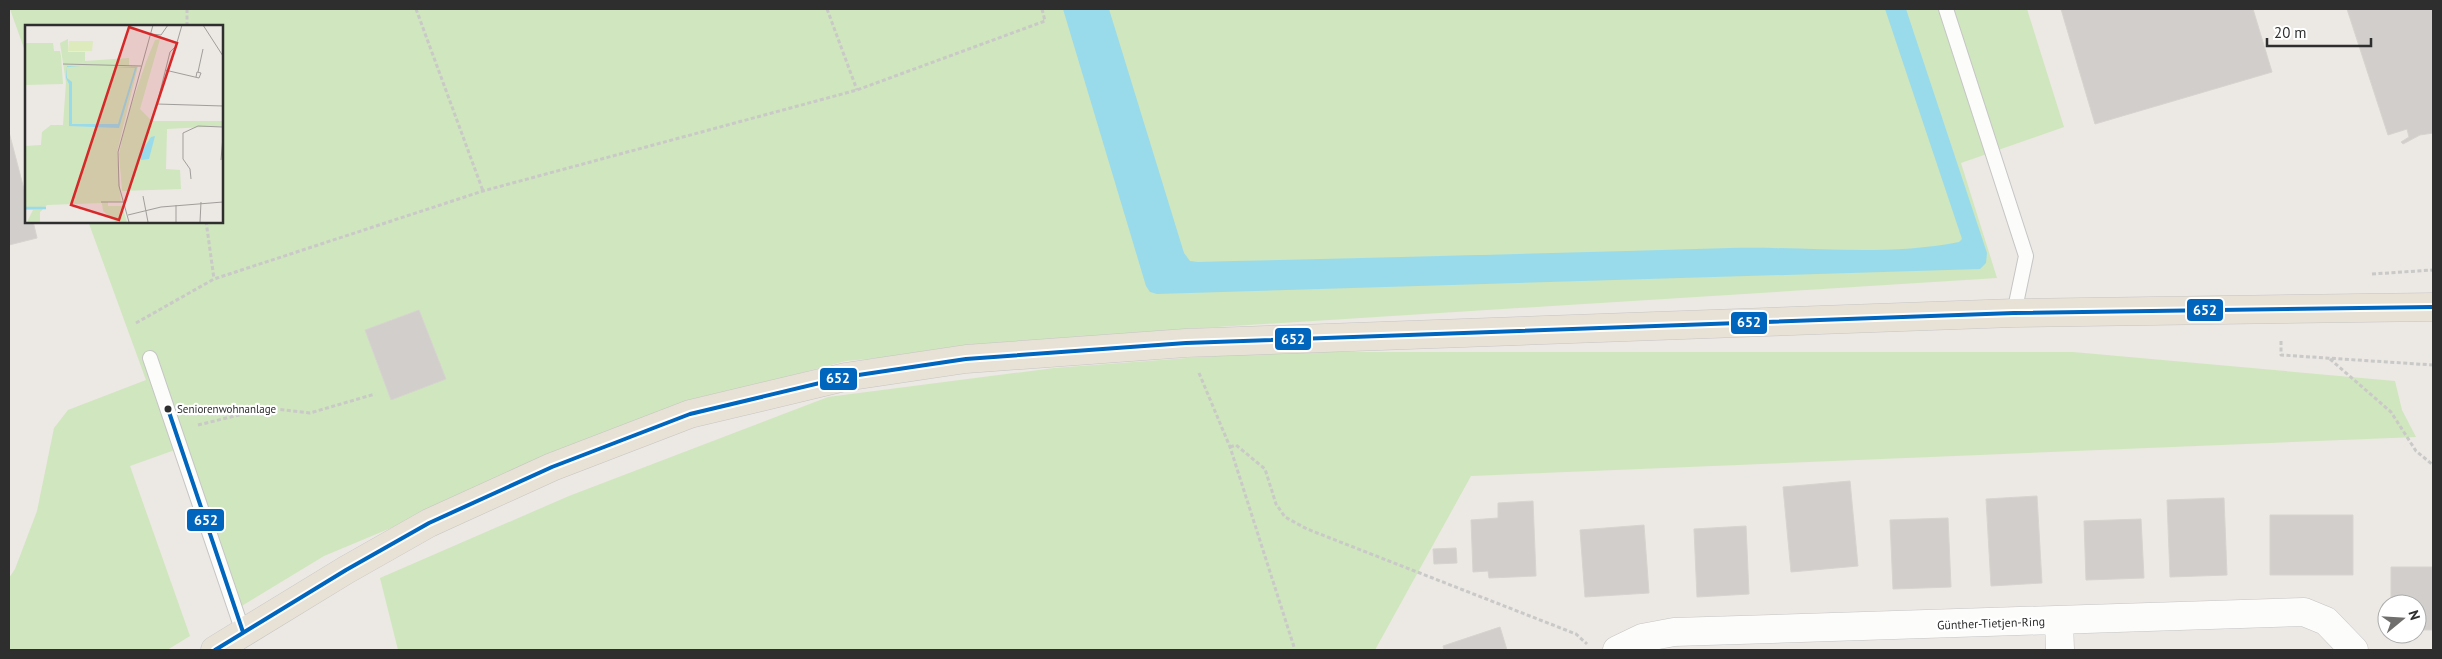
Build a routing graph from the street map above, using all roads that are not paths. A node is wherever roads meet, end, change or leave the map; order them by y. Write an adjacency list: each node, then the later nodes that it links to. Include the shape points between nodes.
1 (1946, 9): 3 (lane, via 2026,256)
2 (2433, 307): 3 (main road)
3 (2014, 313): 6 (main road, via 1186,343 966,359 845,378 690,414 552,467 429,523)
4 (150, 358): 6 (lane)
5 (2059, 621): 8 (street, Günther-Tietjen-Ring, via 1674,632 1642,638); 9 (street); 10 (street, Günther-Tietjen-Ring, via 2304,612 2326,621)
6 (243, 632): 7 (main road)
7 (215, 650)
8 (1617, 650)
9 (2060, 650)
10 (2354, 650)

